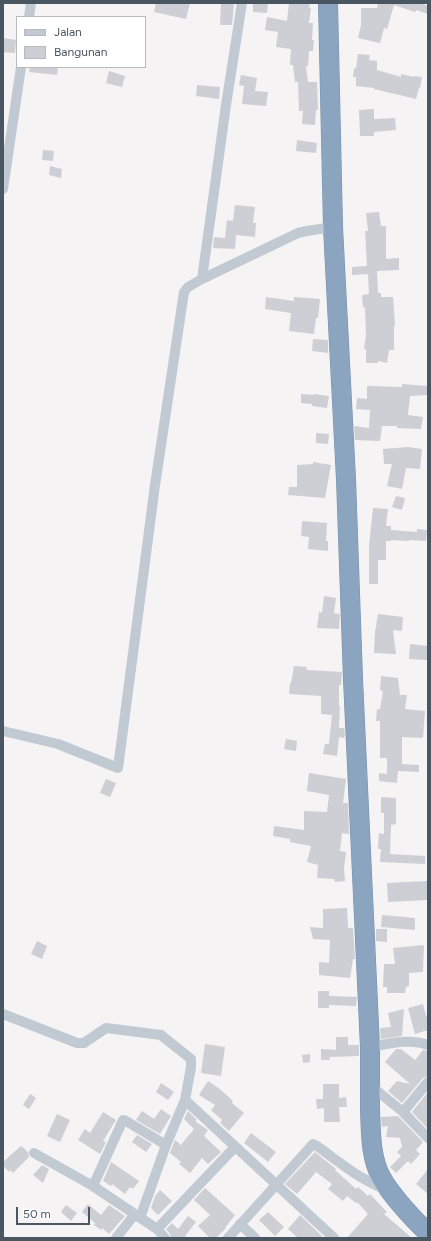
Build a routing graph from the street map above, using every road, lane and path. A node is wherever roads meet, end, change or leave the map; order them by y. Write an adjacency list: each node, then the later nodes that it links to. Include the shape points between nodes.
1 (31, 3): 4 (street)
2 (242, 3): 8 (street)
3 (328, 3): 7 (highway)
4 (29, 16)
5 (22, 68): 6 (street)
6 (3, 189)
7 (332, 227): 8 (street, via 298,233); 12 (highway, via 346,479)
8 (202, 279): 9 (street, via 186,289 183,296 118,768 58,744)
9 (3, 731)
10 (3, 1014): 15 (street, via 80,1044 106,1028 161,1035 191,1059)
11 (428, 1045): 12 (street, via 404,1042)
12 (370, 1047): 14 (highway)
13 (428, 1082): 16 (street)
14 (370, 1085): 16 (street); 23 (highway, via 372,1149 381,1177)
15 (185, 1100): 18 (street); 19 (street)
16 (403, 1112): 17 (street)
17 (428, 1138)
18 (166, 1145): 22 (street, via 123,1120); 24 (street)
19 (235, 1147): 21 (street); 26 (street)
20 (34, 1153): 22 (street)
21 (276, 1184): 23 (street, via 313,1144 354,1175); 25 (street); 32 (street)
22 (93, 1186): 24 (street)
23 (390, 1191): 27 (highway)
24 (137, 1216): 26 (street); 28 (street)
25 (240, 1224): 30 (street); 31 (street)
26 (157, 1229): 29 (street)
27 (424, 1231)
28 (116, 1238)
29 (165, 1238)
30 (228, 1238)
31 (255, 1238)
32 (334, 1238)

